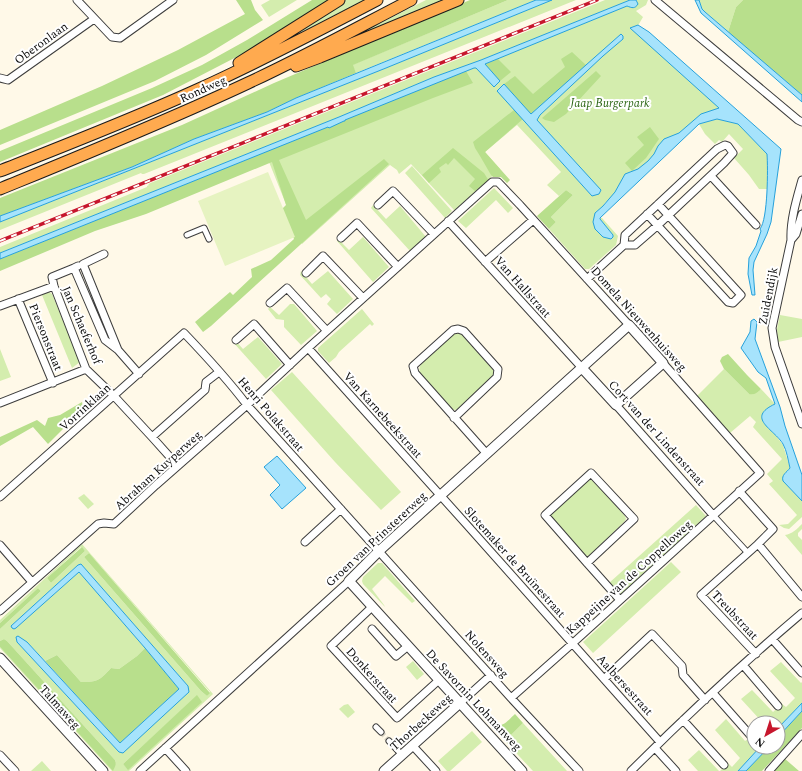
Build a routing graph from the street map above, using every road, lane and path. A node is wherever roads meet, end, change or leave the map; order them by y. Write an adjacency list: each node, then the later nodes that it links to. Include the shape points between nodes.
1 (77, 0): 8 (street)
2 (173, 0): 8 (street, via 120,38 112,37)
3 (339, 0): 11 (highway)
4 (377, 0): 11 (highway, Rondweg)
5 (411, 0): 10 (highway, Rondweg)
6 (458, 0): 10 (highway, via 320,57)
7 (655, 0): 12 (street)
8 (94, 19): 9 (street, Oberonlaan, via 8,80)
9 (0, 78)
10 (248, 83): 17 (highway, Rondweg, via 144,130)
11 (198, 89): 13 (highway, Rondweg)
12 (801, 123)
13 (0, 172)
14 (710, 176): 18 (street, via 733,152 728,146 716,149); 22 (street); 26 (street)
15 (802, 180): 31 (street, Zuidendijk)
16 (498, 182): 23 (street, Domela Nieuwenhuisweg); 24 (street, Abraham Kuyperweg, via 492,182)
17 (0, 189)
18 (658, 204): 20 (street); 22 (street)
19 (378, 205): 27 (street, via 394,191)
20 (647, 214): 25 (street); 32 (street, via 625,235)
21 (802, 214): 31 (street, Zuidendijk, via 796,234)
22 (669, 215): 25 (street); 25 (street, via 741,295 732,303 728,302)
23 (533, 220): 34 (street); 39 (street, Domela Nieuwenhuisweg)
24 (448, 221): 27 (street, Abraham Kuyperweg); 34 (street, Van Hallstraat)
25 (658, 225): 32 (street, via 635,245)
26 (756, 225)
27 (434, 234): 36 (street, Abraham Kuyperweg)
28 (187, 235): 30 (street, via 204,228)
29 (341, 238): 36 (street, via 357,223)
30 (209, 239)
31 (791, 240): 63 (street, Zuidendijk, via 772,328 775,347)
32 (624, 244): 39 (street)
33 (104, 254): 35 (street, Jan Schaeferhof)
34 (485, 262): 53 (street, Van Hallstraat)
35 (83, 264): 37 (street, Jan Schaeferhof); 50 (street, Jan Schaeferhof)
36 (398, 267): 41 (street, Abraham Kuyperweg)
37 (74, 268): 40 (street, Jan Schaeferhof, via 52,277); 50 (street, Jan Schaeferhof, via 105,340)
38 (306, 272): 41 (street, via 323,256)
39 (587, 279): 45 (street, Domela Nieuwenhuisweg)
40 (54, 286): 42 (street, Piersonstraat); 54 (street, Jan Schaeferhof)
41 (363, 298): 46 (street, Abraham Kuyperweg)
42 (18, 299): 44 (street, Piersonstraat); 57 (street, Piersonstraat)
43 (270, 303): 46 (street, via 287,288)
44 (0, 306)
45 (628, 325): 51 (street, Domela Nieuwenhuisweg); 53 (street, Groen van Prinstererweg)
46 (327, 331): 49 (street, Abraham Kuyperweg)
47 (184, 333): 55 (street, Henri Polakstraat); 56 (street, Vorrinklaan)
48 (236, 340): 52 (street, via 254,324)
49 (308, 348): 52 (street, Abraham Kuyperweg); 69 (street, Van Karnebeekstraat)
50 (118, 350): 56 (street, Jan Schaeferhof)
51 (663, 363): 61 (street); 67 (street, Domela Nieuwenhuisweg)
52 (290, 364): 60 (street, Abraham Kuyperweg)
53 (582, 368): 61 (street, Cort van der Lindenstraat); 65 (street, Groen van Prinstererweg)
54 (86, 369): 57 (street, Piersonstraat); 58 (street, Jan Schaeferhof)
55 (219, 372): 60 (street, Henri Polakstraat); 64 (street, via 206,382 204,390)
56 (139, 374): 58 (street, Vorrinklaan)
57 (53, 383): 59 (street, Piersonstraat)
58 (114, 396): 64 (street, Jan Schaeferhof); 70 (street, Vorrinklaan)
59 (0, 403)
60 (247, 405): 66 (street, Abraham Kuyperweg); 71 (street, Henri Polakstraat)
61 (616, 405): 72 (street, Cort van der Lindenstraat)
62 (454, 418): 62 (street, via 497,377 498,369 464,331 458,329 453,330 413,366 415,373); 65 (street)
63 (802, 424)
64 (152, 437): 66 (street, Jan Schaeferhof)
65 (487, 454): 69 (street, Groen van Prinstererweg)
66 (178, 466): 80 (street, Abraham Kuyperweg, via 114,524 98,524)
67 (760, 473): 68 (street, Kappeijne van de Coppelloweg)
68 (739, 491): 72 (street, Kappeijne van de Coppelloweg); 74 (street, Treubstraat, via 773,529)
69 (441, 496): 76 (street, Groen van Prinstererweg); 88 (street, Slotemaker de Bruïnestraat)
70 (0, 497)
71 (341, 510): 73 (street); 76 (street, Henri Polakstraat)
72 (713, 515): 77 (street); 82 (street, Kappeijne van de Coppelloweg)
73 (305, 542)
74 (758, 544): 77 (street, Treubstraat); 81 (street)
75 (0, 545): 80 (street)
76 (380, 552): 79 (street, Groen van Prinstererweg); 94 (street, Nolensweg)
77 (748, 553): 90 (street, Treubstraat, via 701,595)
78 (587, 563): 78 (street, via 634,519 591,473 545,515); 82 (street)
79 (349, 581): 83 (street, De Savornin Lohmanweg); 110 (street, Groen van Prinstererweg)
80 (32, 582): 84 (street, Abraham Kuyperweg)
81 (802, 597)
82 (620, 600): 88 (street, Kappeijne van de Coppelloweg)
83 (372, 607): 89 (street, De Savornin Lohmanweg); 96 (street, Donkerstraat, via 331,646 376,696 397,718)
84 (0, 611)
85 (802, 613): 87 (street)
86 (372, 629): 89 (street, via 396,656)
87 (772, 639): 90 (street); 93 (street)
88 (573, 643): 95 (street, Aalbersestraat); 98 (street, Kappeijne van de Coppelloweg)
89 (408, 646): 96 (street, De Savornin Lohmanweg)
90 (756, 654): 92 (street)
91 (0, 658): 115 (street, Talmaweg)
92 (743, 665): 97 (street); 101 (street)
93 (802, 673)
94 (491, 675): 98 (street, Nolensweg); 100 (street, Thorbeckeweg)
95 (604, 679): 99 (street, via 652,634 682,666 683,675); 108 (street, Aalbersestraat)
96 (439, 680): 100 (street, De Savornin Lohmanweg)
97 (713, 693): 99 (street); 104 (street)
98 (511, 698): 122 (street, Nolensweg)
99 (705, 700): 102 (street)
100 (460, 703): 109 (street, Thorbeckeweg); 121 (street, De Savornin Lohmanweg)
101 (778, 706)
102 (683, 720): 108 (street); 114 (street)
103 (376, 727): 105 (street)
104 (746, 730)
105 (381, 732)
106 (802, 734): 125 (street)
107 (389, 741): 112 (street)
108 (660, 742): 111 (street)
109 (412, 745): 112 (street, Thorbeckeweg); 120 (street)
110 (165, 748): 117 (street, Groen van Prinstererweg); 118 (street)
111 (655, 748): 123 (street); 124 (street)
112 (402, 754): 119 (street, Thorbeckeweg)
113 (0, 755): 116 (street)
114 (724, 765)
115 (98, 769)
116 (15, 771)
117 (140, 771)
118 (186, 771)
119 (384, 771)
120 (436, 771)
121 (522, 771)
122 (579, 771)
123 (631, 771)
124 (676, 771)
125 (769, 771)

